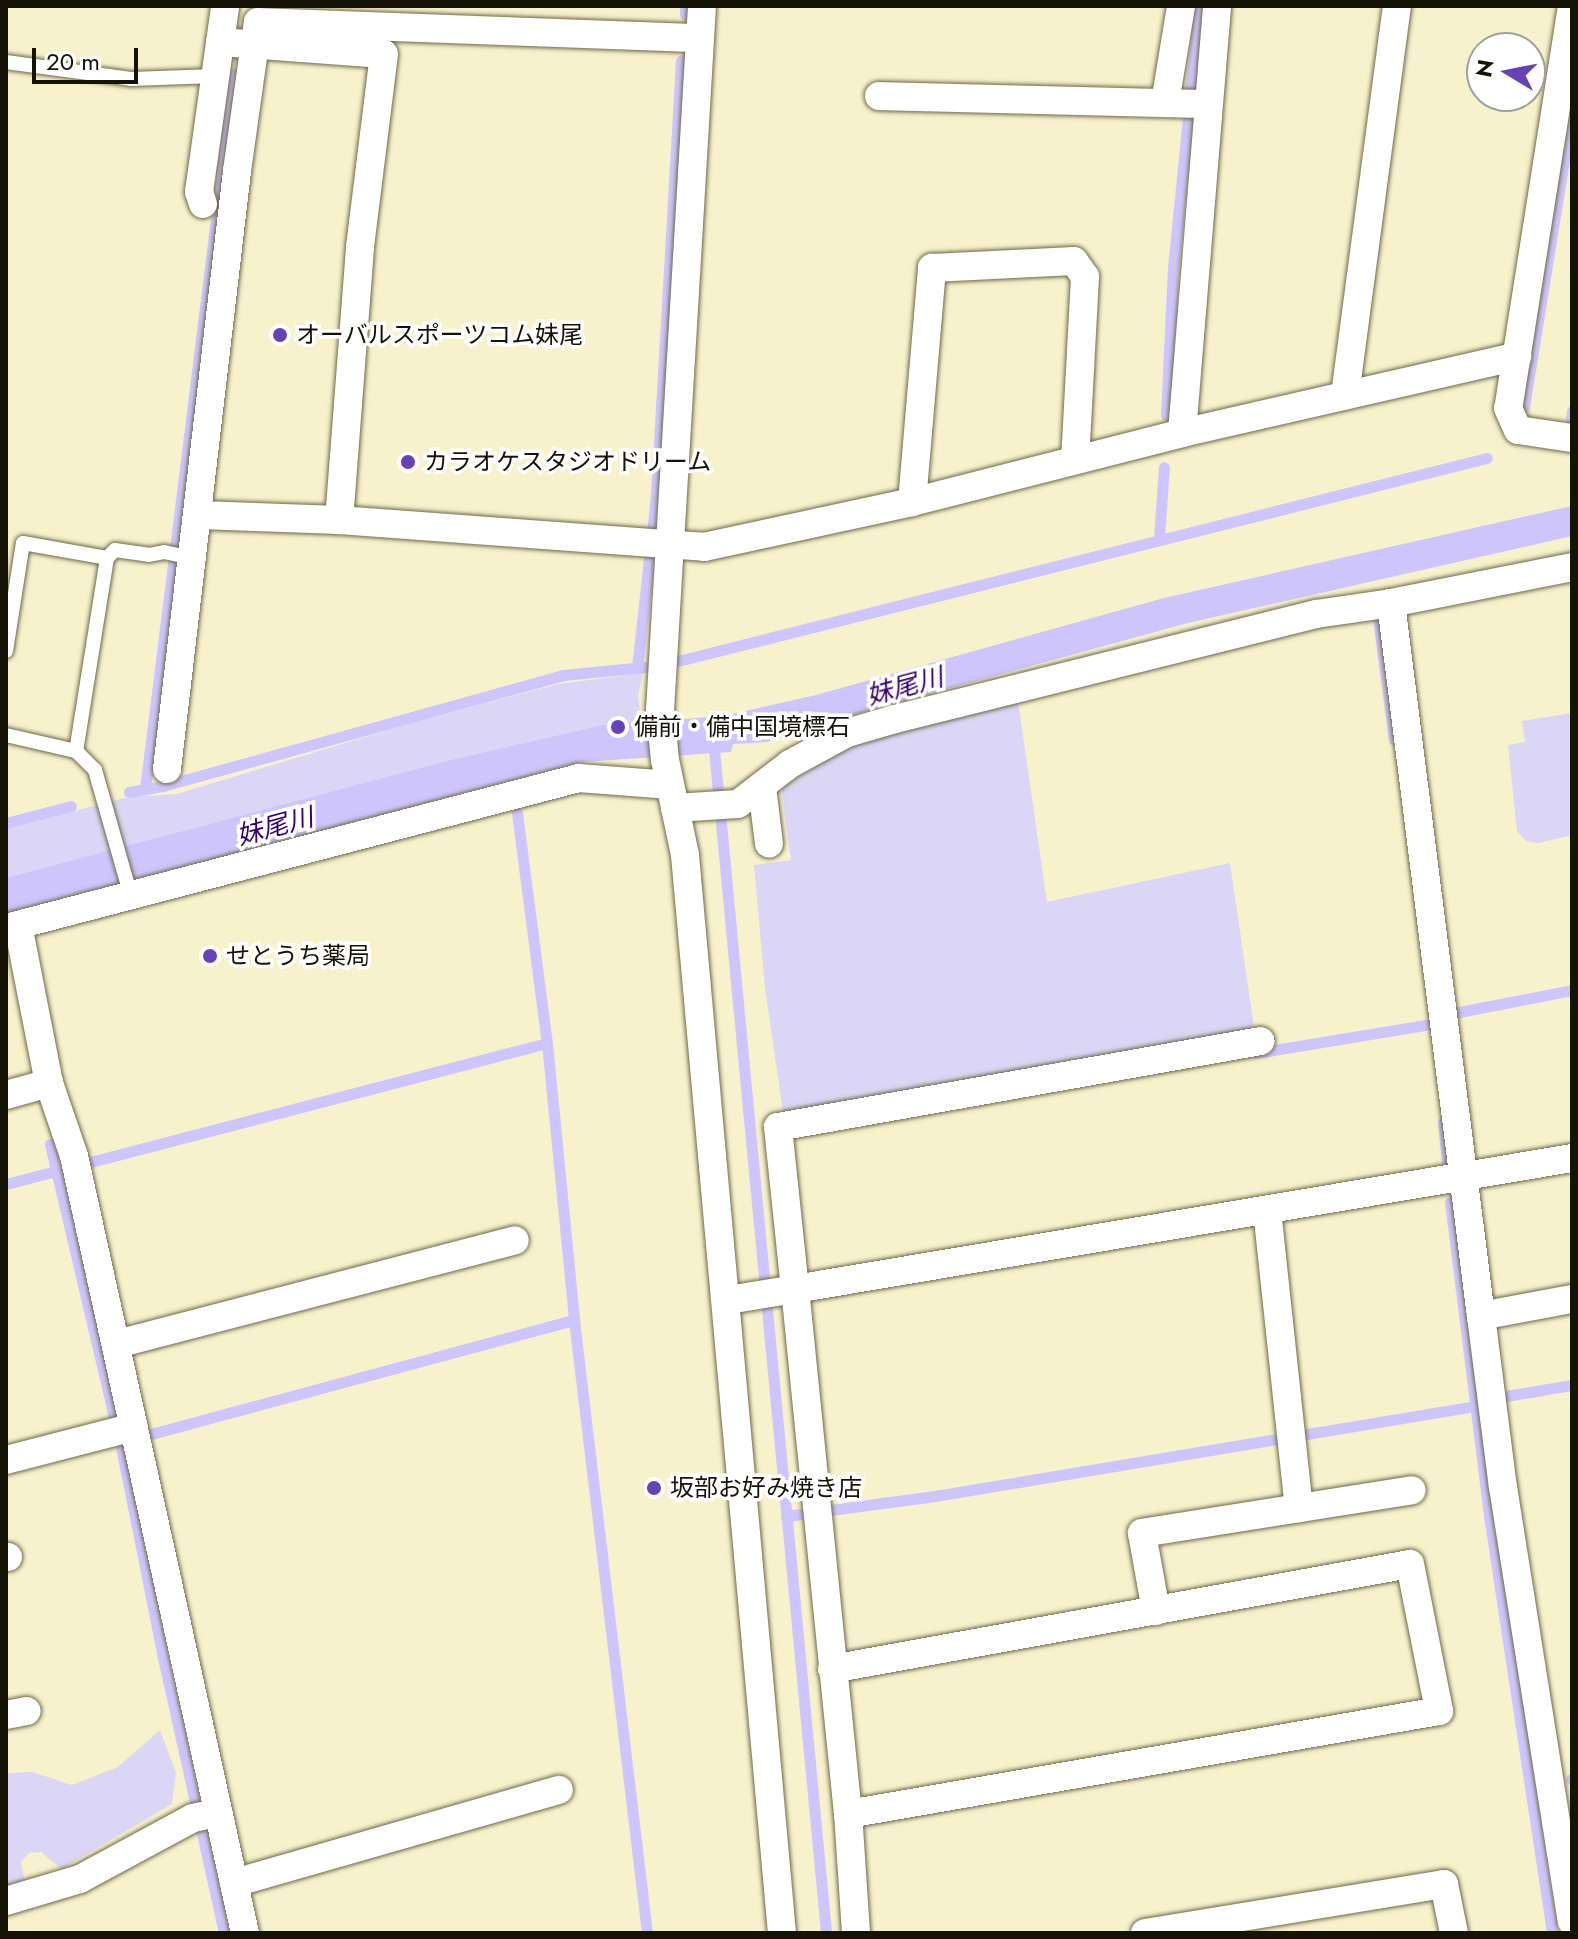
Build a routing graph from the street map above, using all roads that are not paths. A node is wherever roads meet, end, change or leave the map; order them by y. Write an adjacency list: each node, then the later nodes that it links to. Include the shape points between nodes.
1 (702, 6): 8 (street)
2 (1181, 6): 12 (street)
3 (1217, 6): 12 (street)
4 (1397, 6): 16 (street)
5 (1572, 6): 15 (street)
6 (223, 22): 7 (street); 10 (street)
7 (257, 34): 8 (street); 13 (street); 22 (street, via 384,54 360,248)
8 (700, 38): 23 (street)
9 (6, 62): 10 (lane, via 131,79)
10 (215, 76): 13 (street)
11 (879, 96): 12 (street)
12 (1186, 104): 17 (street)
13 (220, 168): 14 (street, via 199,192); 21 (street)
14 (203, 204)
15 (1517, 356): 16 (street); 18 (street, via 1508,408 1518,430)
16 (1345, 395): 17 (street)
17 (1182, 433): 19 (street)
18 (1572, 438)
19 (1075, 459): 20 (street); 20 (street, via 1085,277 1074,261 932,268)
20 (912, 502): 23 (street, via 704,547)
21 (199, 515): 22 (street); 24 (street)
22 (339, 520): 23 (street)
23 (657, 544): 33 (street, via 662,723)
24 (188, 557): 25 (lane, via 115,550); 31 (street)
25 (107, 558): 28 (lane, via 23,543); 30 (lane)
26 (1572, 567): 27 (street)
27 (1391, 603): 32 (street, via 1316,614 847,733 790,764); 41 (street)
28 (6, 651)
29 (6, 735): 30 (lane)
30 (76, 751): 35 (lane, via 95,770)
31 (167, 769)
32 (762, 787): 33 (street, via 738,804); 34 (street)
33 (676, 790): 35 (street, via 579,778); 45 (street)
34 (769, 844)
35 (128, 887): 36 (street)
36 (12, 926): 38 (street)
37 (1260, 1041): 44 (street, via 778,1127)
38 (49, 1083): 39 (street); 48 (street, via 76,1165)
39 (6, 1095)
40 (1572, 1158): 41 (street)
41 (1462, 1177): 42 (street); 47 (street)
42 (1267, 1210): 44 (street); 52 (street)
43 (515, 1240): 48 (street)
44 (788, 1292): 45 (street); 54 (street)
45 (735, 1299): 63 (street)
46 (1572, 1299): 47 (street)
47 (1481, 1316): 60 (street)
48 (117, 1344): 49 (street)
49 (123, 1430): 50 (street); 57 (street)
50 (6, 1460)
51 (1412, 1490): 52 (street)
52 (1299, 1508): 53 (street, via 1142,1533)
53 (1156, 1611): 54 (street); 56 (street, via 1410,1564 1439,1711)
54 (832, 1669): 56 (street)
55 (559, 1790): 58 (street)
56 (848, 1814): 61 (street)
57 (206, 1815): 58 (street); 59 (street, via 80,1879)
58 (234, 1883): 62 (street)
59 (6, 1901)
60 (1572, 1922)
61 (847, 1932)
62 (245, 1933)
63 (782, 1933)
64 (1145, 1933): 65 (street, via 1444,1884)
65 (1454, 1933)

